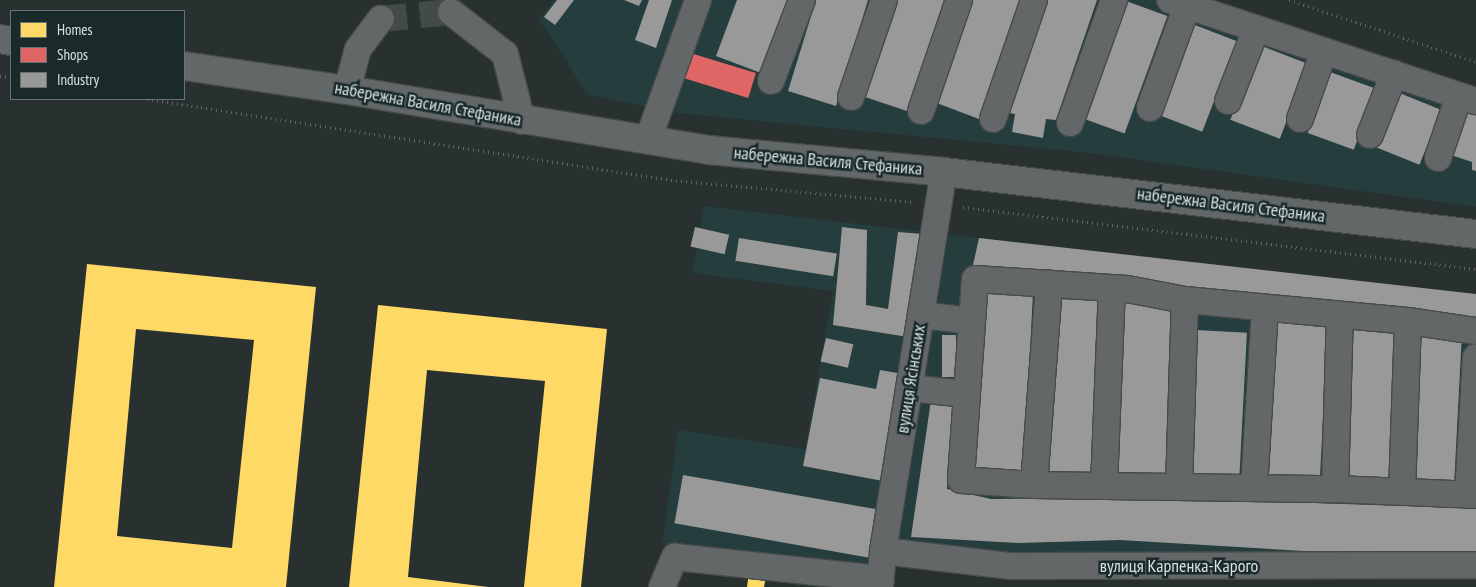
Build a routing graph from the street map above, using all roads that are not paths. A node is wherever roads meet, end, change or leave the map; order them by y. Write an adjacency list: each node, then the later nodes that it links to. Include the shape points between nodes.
1 (698, 0): 26 (street)
2 (802, 0): 14 (street)
3 (884, 0): 16 (street)
4 (959, 0): 20 (street)
5 (1034, 0): 22 (street)
6 (1114, 0): 24 (street)
7 (1179, 3): 10 (street); 19 (street)
8 (451, 12): 23 (street, via 505,54)
9 (381, 19): 15 (street, via 358,49)
10 (1256, 29): 11 (street); 18 (street)
11 (1324, 51): 13 (street); 21 (street)
12 (185, 66): 15 (main road, набережна Василя Стефаника)
13 (1394, 74): 17 (street); 25 (street)
14 (771, 81)
15 (347, 90): 23 (main road, набережна Василя Стефаника)
16 (850, 98)
17 (1468, 98): 27 (street)
18 (1228, 101)
19 (1150, 108)
20 (921, 111)
21 (1300, 118)
22 (993, 119)
23 (522, 121): 26 (main road, набережна Василя Стефаника)
24 (1070, 123)
25 (1370, 135)
26 (648, 140): 28 (main road, набережна Василя Стефаника, via 709,150)
27 (1438, 158)
28 (944, 172): 29 (main road, набережна Василя Стефаника); 34 (street, вулиця Ясінських)
29 (1476, 234)
30 (1048, 284): 31 (street); 36 (street, via 976,279); 42 (street)
31 (1112, 289): 32 (street); 43 (street)
32 (1185, 300): 33 (street); 44 (street)
33 (1265, 308): 35 (street); 45 (street)
34 (921, 315): 36 (street); 40 (street, вулиця Ясінських)
35 (1340, 315): 37 (street); 46 (street)
36 (971, 321): 41 (street)
37 (1408, 321): 38 (street); 47 (street)
38 (1476, 331)
39 (1476, 356): 48 (street)
40 (909, 388): 41 (street); 49 (street, вулиця Ясінських)
41 (966, 394): 42 (street, via 962,480)
42 (1034, 486): 43 (street)
43 (1104, 486): 44 (street)
44 (1179, 487): 45 (street)
45 (1254, 488): 46 (street)
46 (1335, 489): 47 (street)
47 (1402, 492): 48 (street)
48 (1472, 495)
49 (883, 551): 50 (street, вулиця Карпенка-Карого, via 1011,566); 51 (street, вулиця Ясінських)
50 (1476, 565)
51 (880, 583): 52 (street, via 675,557)
52 (662, 587)

